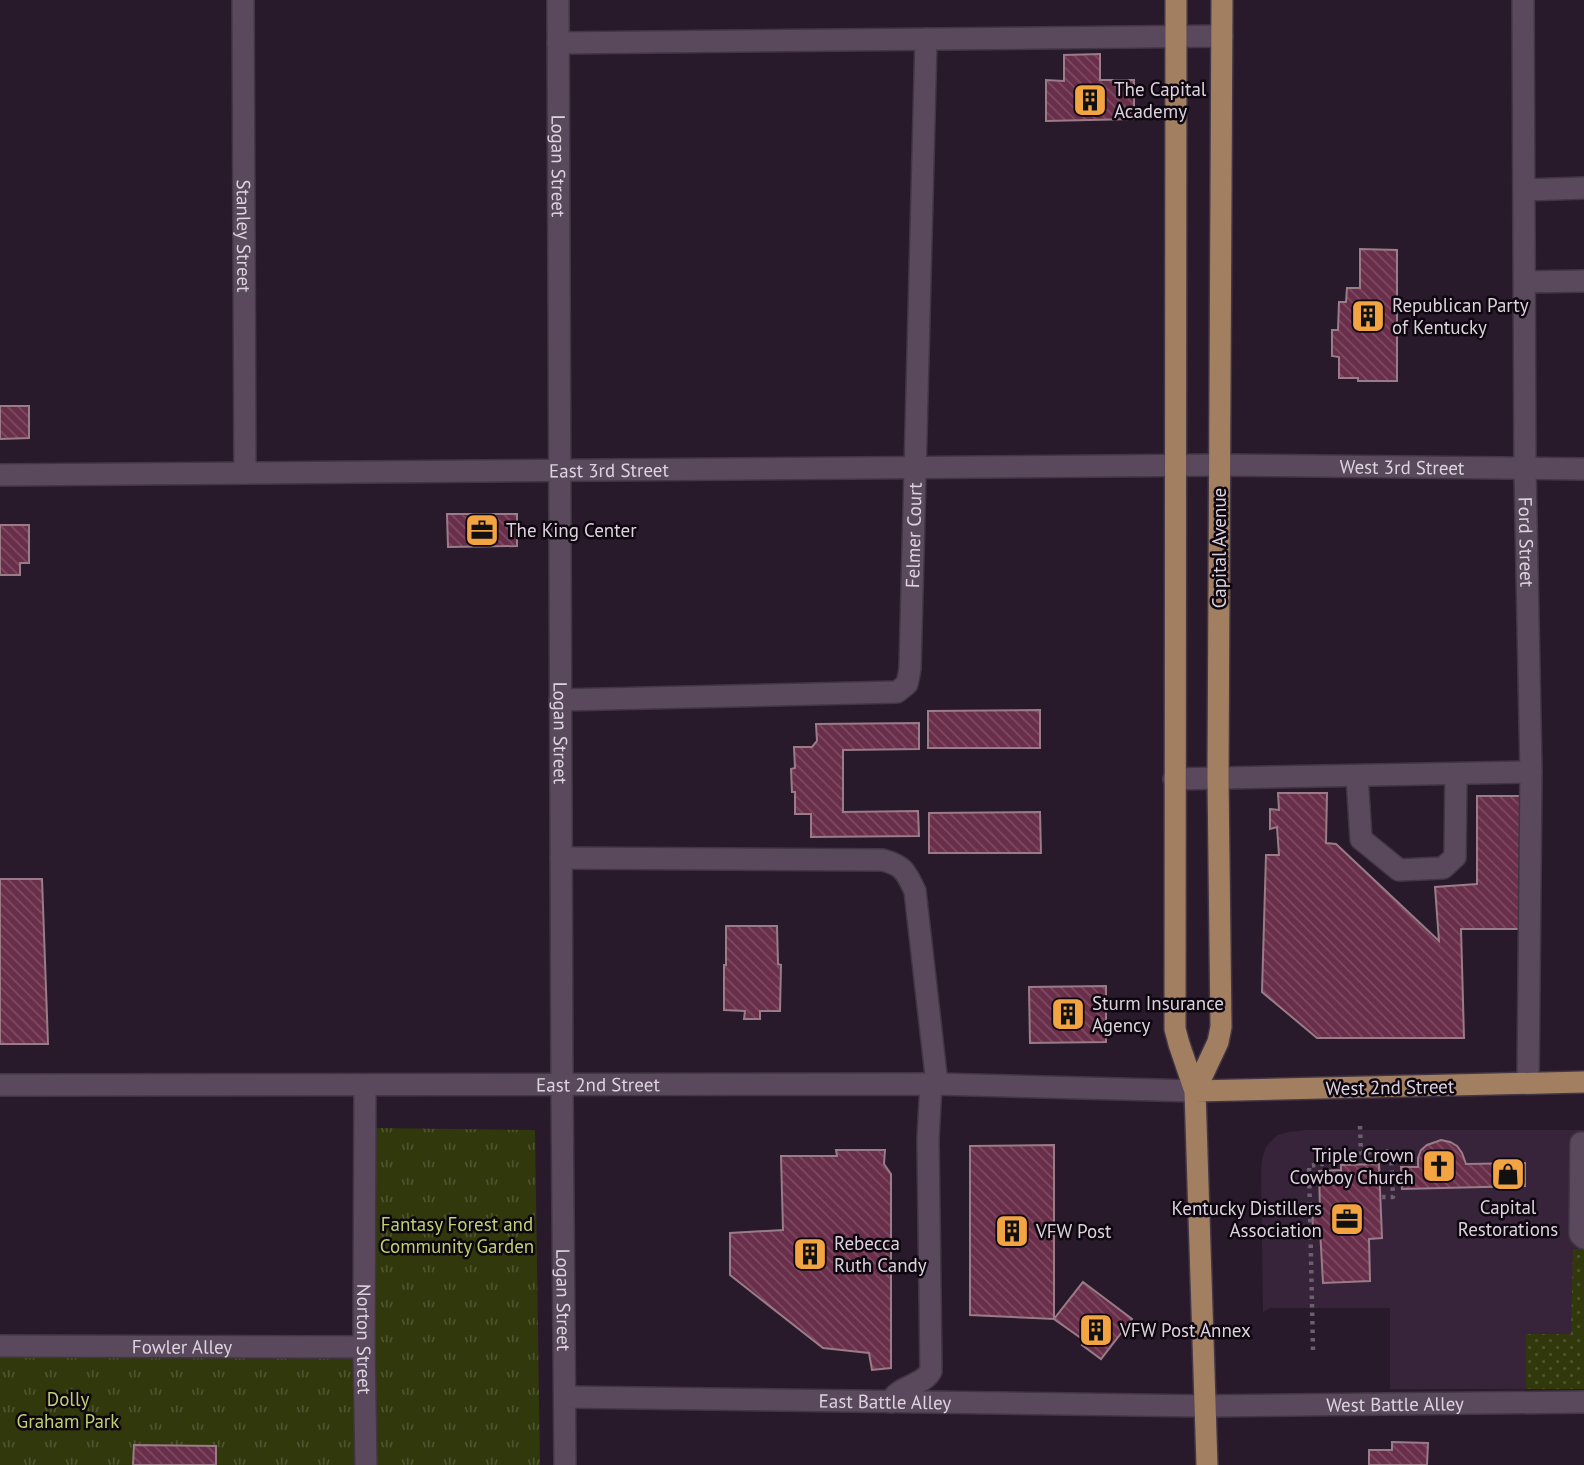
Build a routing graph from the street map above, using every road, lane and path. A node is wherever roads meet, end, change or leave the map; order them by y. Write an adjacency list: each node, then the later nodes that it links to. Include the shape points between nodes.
1 (243, 0): 20 (street, Stanley Street)
2 (558, 0): 9 (street, Logan Street)
3 (1176, 0): 6 (main road, Capital Avenue)
4 (1222, 0): 7 (main road, Capital Avenue)
5 (1523, 0): 11 (street, Ford Street)
6 (1176, 36): 7 (street); 8 (street); 15 (main road, Capital Avenue)
7 (1222, 36): 14 (main road, Capital Avenue)
8 (926, 39): 9 (street); 16 (street, Felmer Court)
9 (558, 43): 17 (street, Logan Street)
10 (1584, 188): 11 (street)
11 (1524, 190): 13 (street, Ford Street)
12 (1584, 281): 13 (street)
13 (1525, 282): 18 (street, Ford Street)
14 (1219, 465): 15 (street, East 3rd Street); 18 (street, West 3rd Street); 26 (main road, Capital Avenue)
15 (1175, 466): 16 (street, East 3rd Street); 27 (main road, Capital Avenue)
16 (915, 468): 17 (street, East 3rd Street); 22 (street, Felmer Court, via 911,669 907,684 897,692)
17 (559, 470): 20 (street, East 3rd Street); 22 (street, Logan Street)
18 (1525, 470): 19 (street, West 3rd Street); 23 (street, Ford Street)
19 (1584, 470)
20 (245, 473): 21 (street, East 3rd Street)
21 (0, 475)
22 (560, 700): 28 (street, Logan Street)
23 (1531, 772): 24 (street); 30 (street, Ford Street)
24 (1456, 774): 25 (street); 25 (street, via 1455,857 1443,868 1399,870 1361,839)
25 (1357, 776): 26 (street)
26 (1218, 778): 27 (street); 35 (main road, Capital Avenue, via 1221,1027)
27 (1174, 779): 35 (main road, Capital Avenue, via 1175,1029)
28 (561, 858): 31 (street, via 883,860 897,864 915,891); 34 (street, Logan Street)
29 (1584, 1082): 30 (main road, West 2nd Street)
30 (1528, 1083): 35 (main road, West 2nd Street)
31 (934, 1084): 34 (street, East 2nd Street); 35 (street, East 2nd Street); 46 (street, via 928,1139 931,1371 927,1378 898,1392)
32 (0, 1085): 33 (street, East 2nd Street)
33 (365, 1085): 34 (street, East 2nd Street); 43 (street, Norton Street)
34 (562, 1085): 45 (street, Logan Street)
35 (1195, 1091): 48 (main road, Capital Avenue)
36 (1360, 1126): 38 (path)
37 (1584, 1143): 41 (street, via 1580,1234)
38 (1361, 1155): 39 (path); 40 (path, via 1391,1152 1393,1197); 44 (path, via 1309,1166)
39 (1361, 1164)
40 (1381, 1197)
41 (1584, 1238)
42 (0, 1346): 43 (street, Fowler Alley)
43 (364, 1347): 49 (street, Norton Street)
44 (1313, 1350)
45 (565, 1398): 46 (street, East Battle Alley); 50 (street, Logan Street)
46 (891, 1402): 48 (street, East Battle Alley)
47 (1584, 1402): 48 (street, West Battle Alley)
48 (1205, 1406): 51 (main road, Capital Avenue)
49 (366, 1465)
50 (565, 1465)
51 (1207, 1465)

